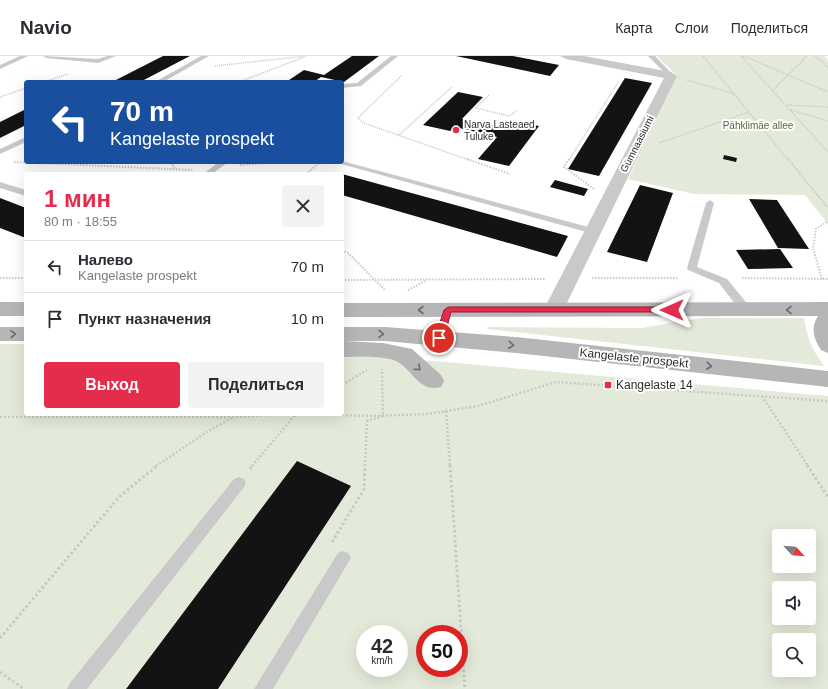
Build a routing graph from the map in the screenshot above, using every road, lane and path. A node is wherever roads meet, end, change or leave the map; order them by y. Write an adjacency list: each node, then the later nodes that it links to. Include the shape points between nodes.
1 (25, 56): 13 (lane)
2 (46, 56): 3 (lane, via 91,61 106,60)
3 (113, 56)
4 (206, 56): 15 (lane)
5 (307, 56): 15 (path, via 238,62); 20 (path)
6 (395, 56): 22 (lane, via 359,85)
7 (566, 56): 18 (street)
8 (651, 56): 18 (lane)
9 (703, 56): 27 (path)
10 (742, 56): 16 (path); 25 (path)
11 (807, 56): 16 (path)
12 (815, 56): 14 (path)
13 (0, 67)
14 (828, 67)
15 (177, 72): 19 (lane)
16 (788, 75): 25 (path); 26 (path)
17 (401, 76): 36 (path, via 358,118 364,123)
18 (672, 76): 27 (path); 38 (street, Gümnaasiumi)
19 (162, 80)
20 (244, 80)
21 (619, 81): 55 (path, via 564,167)
22 (344, 86)
23 (452, 87): 36 (path)
24 (24, 89): 29 (path)
25 (772, 90): 30 (path)
26 (828, 92)
27 (734, 94): 34 (path)
28 (489, 95): 32 (path, via 476,108 509,116)
29 (0, 97)
30 (786, 105): 31 (path); 33 (path)
31 (828, 107)
32 (517, 110)
33 (790, 110): 35 (path); 40 (path)
34 (749, 112): 38 (path); 57 (path)
35 (828, 121)
36 (399, 135): 52 (path)
37 (24, 140): 39 (lane)
38 (633, 151): 55 (street, Gümnaasiumi)
39 (0, 152)
40 (828, 152)
41 (8, 162): 42 (path)
42 (24, 163)
43 (56, 164): 49 (path)
44 (172, 164): 49 (path)
45 (221, 164): 50 (lane)
46 (254, 164): 50 (path, via 231,166)
47 (318, 164): 51 (path)
48 (344, 164): 59 (lane)
49 (175, 169): 50 (path)
50 (210, 172)
51 (308, 172)
52 (510, 174)
53 (0, 185): 54 (lane)
54 (24, 192)
55 (609, 199): 59 (street, Gümnaasiumi)
56 (710, 203): 73 (lane, via 692,268 723,280)
57 (828, 208)
58 (828, 221): 63 (path, via 816,229 813,248)
59 (593, 232): 69 (street, Gümnaasiumi)
60 (344, 251): 66 (path)
61 (0, 278): 62 (path)
62 (24, 278)
63 (822, 278)
64 (429, 279): 65 (path)
65 (405, 291)
66 (390, 296)
67 (0, 309): 68 (main road)
68 (24, 309)
69 (554, 309): 72 (main road); 73 (main road)
70 (828, 309): 73 (main road, one-way to 73)
71 (344, 310): 72 (main road, one-way to 71)
72 (448, 310): 78 (main road)
73 (746, 310)
74 (828, 316): 79 (main road, via 823,326)
75 (0, 334): 76 (main road, one-way to 76)
76 (24, 334)
77 (344, 334): 78 (main road, Kangelaste prospekt, one-way to 78)
78 (439, 338): 83 (main road, Kangelaste prospekt, one-way to 83)
79 (828, 345)
80 (344, 349): 84 (main road, one-way to 84, via 404,355)
81 (382, 365): 92 (path)
82 (368, 369): 85 (path)
83 (828, 379)
84 (433, 381)
85 (344, 384)
86 (762, 396): 87 (path); 88 (path, via 556,382 478,406); 96 (path)
87 (828, 401)
88 (446, 411): 92 (path); 104 (path)
89 (344, 415): 92 (path)
90 (251, 416): 94 (path)
91 (294, 416): 95 (path)
92 (383, 416): 97 (path, via 367,421 364,489)
93 (0, 417): 94 (path)
94 (234, 417): 99 (path, via 149,471 119,497)
95 (239, 483): 102 (lane)
96 (828, 497)
97 (327, 549)
98 (343, 558): 103 (lane)
99 (0, 638)
100 (0, 672): 101 (path)
101 (24, 689)
102 (76, 689)
103 (263, 689)
104 (466, 689)

